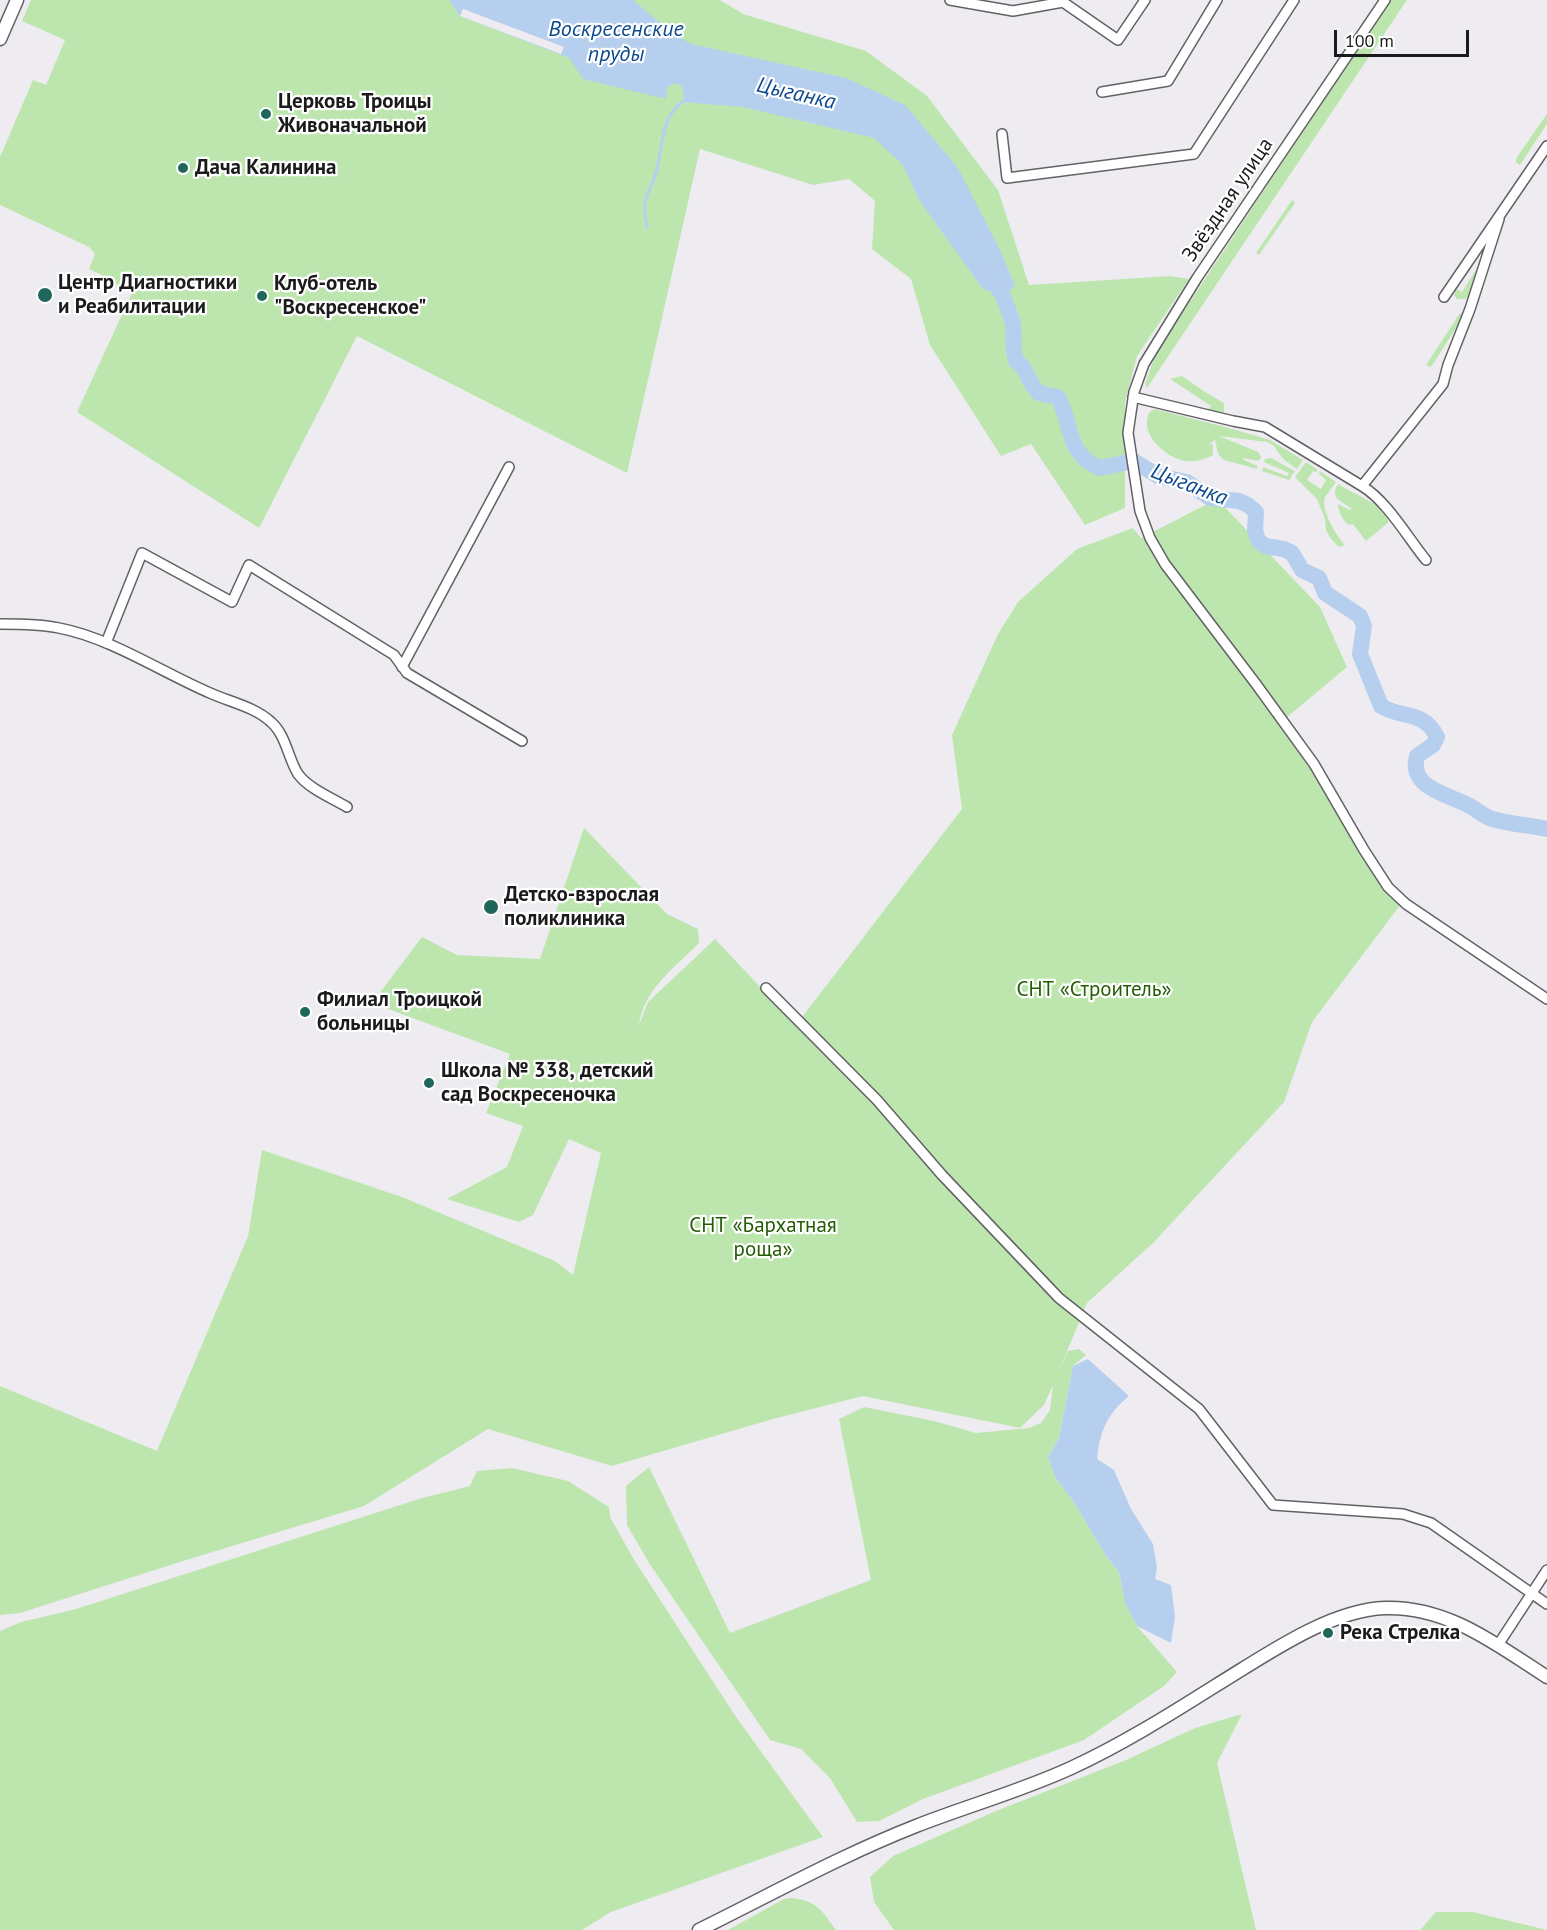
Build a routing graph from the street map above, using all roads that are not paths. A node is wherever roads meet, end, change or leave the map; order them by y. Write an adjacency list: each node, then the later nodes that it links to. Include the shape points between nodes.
1 (17, 0): 7 (main road)
2 (950, 0): 3 (street, via 1012,10 1063,2 1118,40)
3 (1144, 0)
4 (1217, 0): 8 (street, via 1168,81)
5 (1294, 0): 9 (street, via 1194,154 1007,178)
6 (1385, 0): 13 (street, Звёздная улица, via 1197,278 1144,364)
7 (0, 39)
8 (1102, 92)
9 (1002, 134)
10 (1547, 146): 11 (street)
11 (1499, 219): 12 (street); 15 (street, via 1443,384)
12 (1444, 297)
13 (1133, 397): 15 (street, via 1265,427); 23 (street, Звёздная улица, via 1128,433 1140,511 1165,564 1314,764 1388,887 1406,904)
14 (509, 467): 19 (street)
15 (1362, 486): 16 (street, via 1385,507)
16 (1426, 561)
17 (0, 624): 18 (street, via 60,628)
18 (106, 643): 19 (street, via 142,553 232,602 249,565 394,655); 21 (street, via 258,712 280,732 302,779)
19 (402, 667): 20 (street)
20 (522, 741)
21 (347, 807)
22 (766, 988): 25 (street, via 877,1100 1059,1298 1199,1409 1273,1505 1403,1514 1431,1522)
23 (1547, 999)
24 (1547, 1570): 25 (street)
25 (1532, 1594): 26 (street); 27 (street)
26 (1547, 1604)
27 (1498, 1645): 28 (main road); 29 (main road, via 1455,1621 1419,1609 1384,1608 1324,1624 1072,1768 916,1826)
28 (1547, 1677)
29 (699, 1930)

